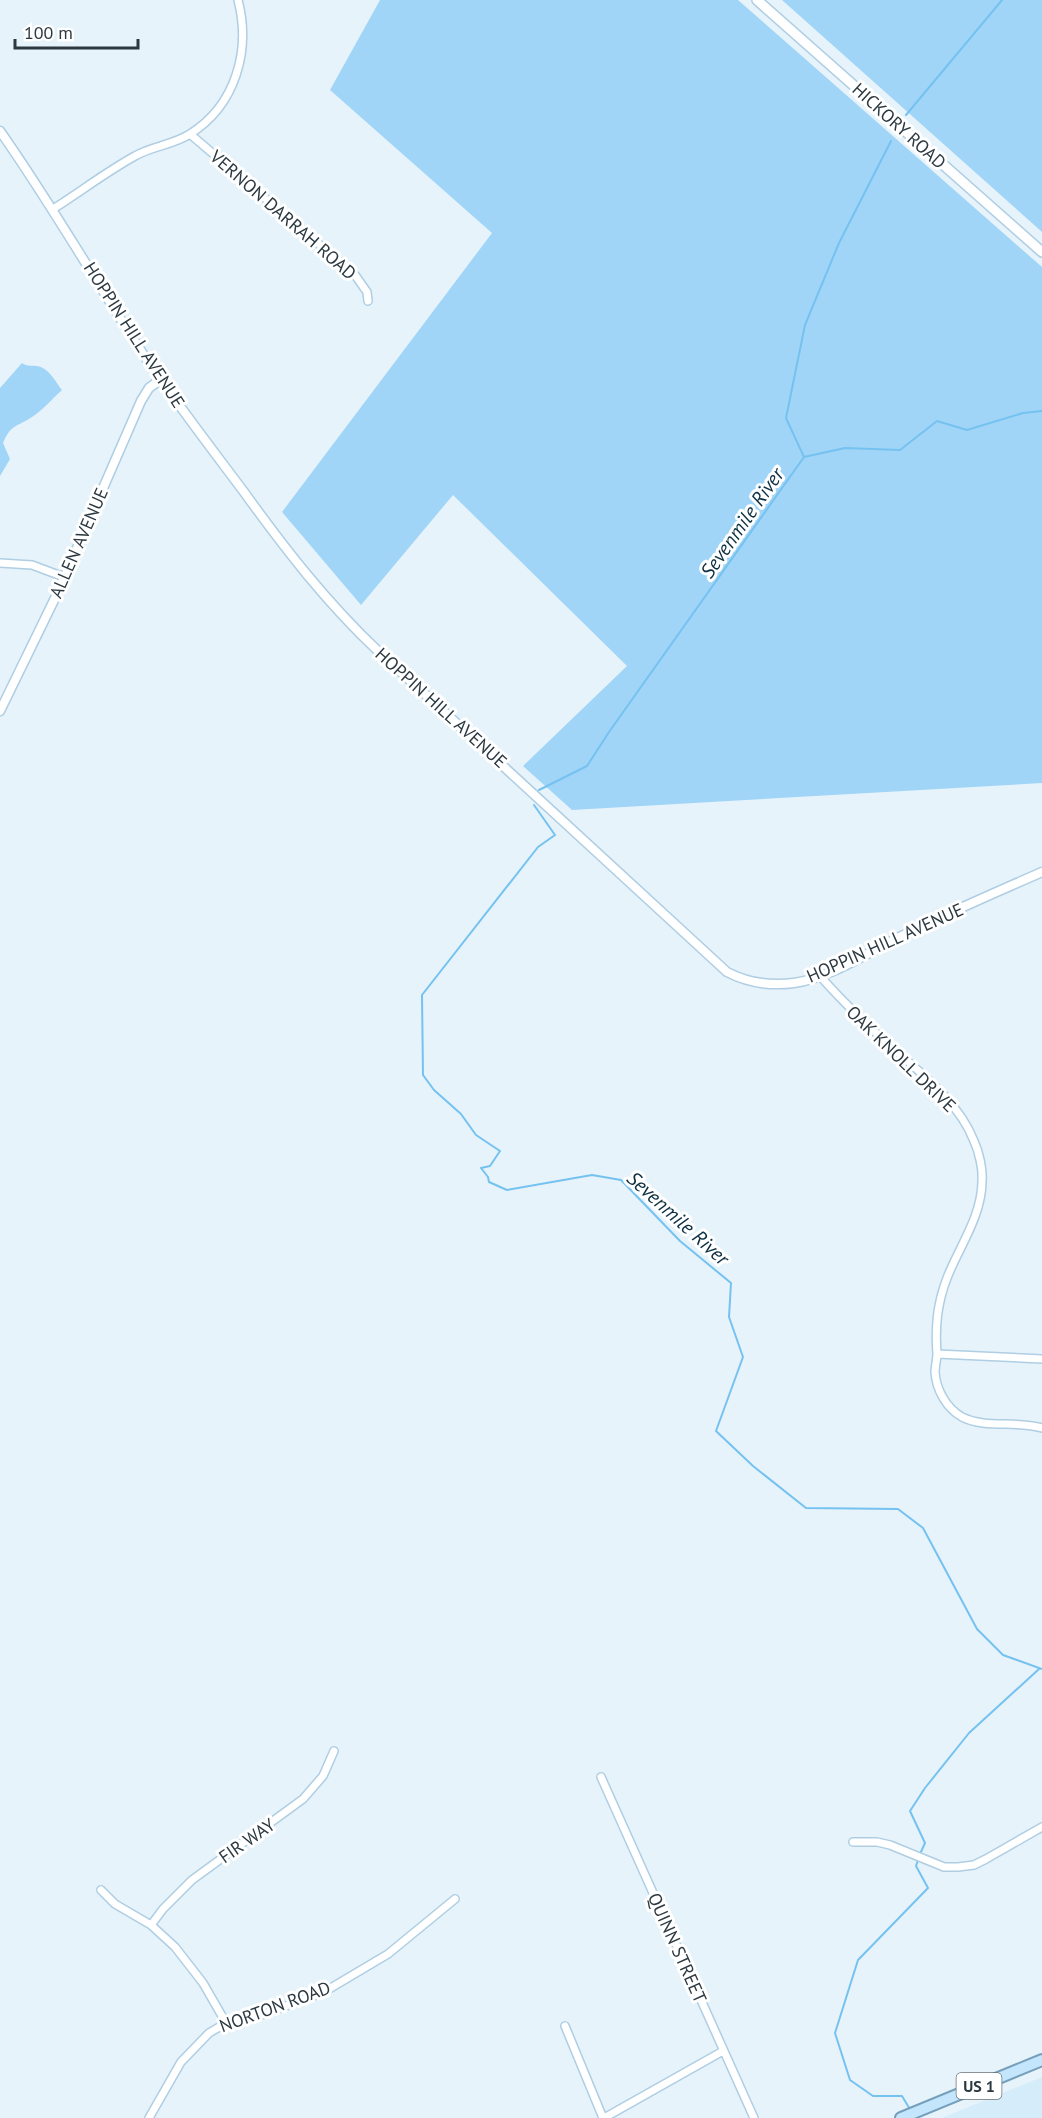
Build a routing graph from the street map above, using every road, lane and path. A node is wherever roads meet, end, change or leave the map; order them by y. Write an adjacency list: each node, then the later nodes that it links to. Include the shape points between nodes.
1 (238, 0): 4 (street, via 243,48 234,82 216,111)
2 (757, 0): 6 (main road, HICKORY ROAD)
3 (0, 130): 5 (street, HOPPIN HILL AVENUE)
4 (190, 134): 5 (street, via 137,154); 7 (street, VERNON DARRAH ROAD, via 355,275 367,292)
5 (54, 210): 8 (street, HOPPIN HILL AVENUE)
6 (1042, 252)
7 (368, 301)
8 (161, 379): 10 (street, ALLEN AVENUE, via 141,400); 13 (street, HOPPIN HILL AVENUE, via 273,532 342,616 709,957 737,977 759,983 794,983)
9 (0, 563): 10 (street, via 32,565)
10 (64, 577): 11 (street, ALLEN AVENUE)
11 (0, 711)
12 (1042, 872): 13 (street, HOPPIN HILL AVENUE)
13 (820, 976): 14 (street, OAK KNOLL DRIVE, via 846,1006 945,1098 974,1140 982,1181 977,1209 940,1297 935,1324)
14 (937, 1354): 15 (street); 16 (street, OAK KNOLL DRIVE, via 936,1380 942,1397 962,1417)
15 (1042, 1359)
16 (1042, 1428)
17 (334, 1750): 23 (street, FIR WAY, via 323,1776 303,1799 192,1880)
18 (601, 1777): 26 (street, QUINN STREET)
19 (1042, 1827): 20 (street, via 974,1865 958,1868 944,1867 877,1842)
20 (853, 1842)
21 (101, 1890): 23 (street, via 115,1904)
22 (455, 1899): 24 (street, NORTON ROAD, via 388,1954 324,1992 256,2017)
23 (152, 1925): 24 (street, via 203,1983)
24 (226, 2023): 28 (street, NORTON ROAD, via 209,2033 181,2062)
25 (565, 2026): 29 (street)
26 (723, 2051): 29 (street); 30 (street, QUINN STREET)
27 (1042, 2060): 31 (main road, US 1)
28 (149, 2118)
29 (604, 2118)
30 (754, 2118)
31 (901, 2118)

